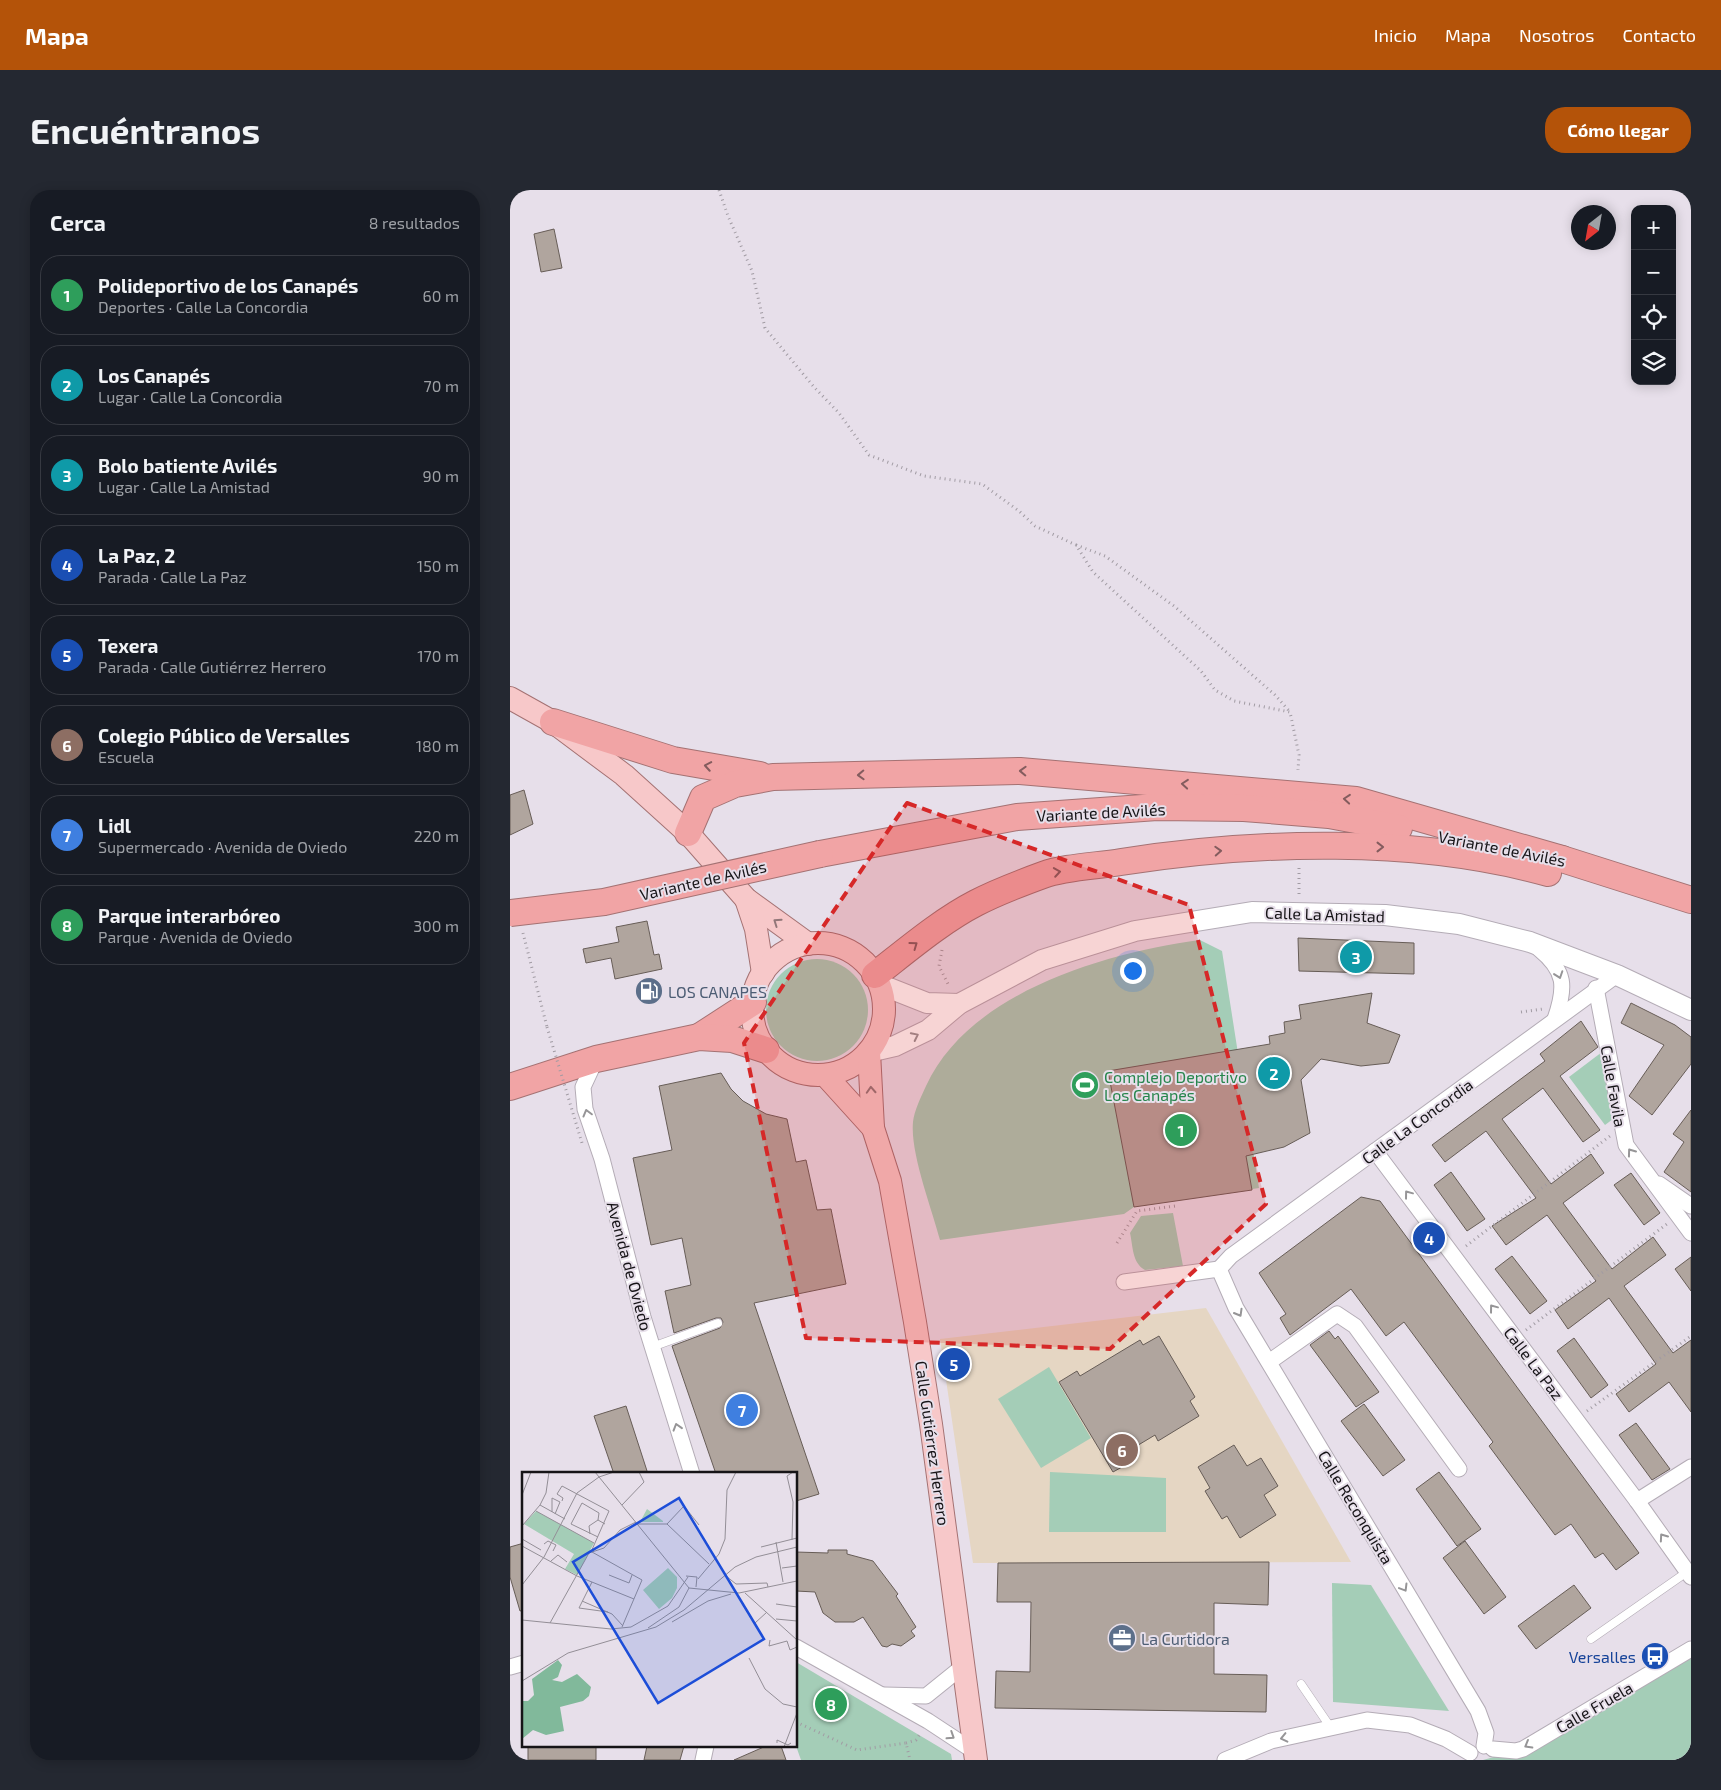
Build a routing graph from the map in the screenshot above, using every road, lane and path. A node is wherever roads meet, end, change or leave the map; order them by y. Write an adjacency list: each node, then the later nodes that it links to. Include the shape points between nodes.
1 (719, 190): 2 (path, via 752,271 765,328 839,413 870,455 924,476 982,484 1035,526)
2 (1076, 545): 4 (path, via 1105,556 1174,606); 4 (path, via 1093,572 1201,671 1215,690 1234,701)
3 (510, 698): 5 (main road)
4 (1290, 712): 6 (path, via 1299,755)
5 (553, 722): 7 (highway, one-way to 5, via 673,760); 8 (main road, via 624,774)
6 (1298, 770)
7 (774, 777): 8 (highway, via 735,784 703,798); 9 (highway, one-way to 7, via 1356,800 1020,771)
8 (688, 833): 11 (main road)
9 (1562, 859): 12 (highway, Variante de Avilés); 15 (highway, Variante de Avilés, bridge, via 1330,815 1244,808 1157,807 1017,817 820,854)
10 (1299, 865): 13 (path)
11 (746, 899): 17 (main road, one-way to 11); 19 (main road, via 756,929)
12 (1691, 900)
13 (1298, 913): 16 (main road, Calle La Amistad, via 1384,915 1459,924); 24 (main road, Calle La Amistad, via 1252,912 1135,931 1042,960)
14 (1691, 914): 21 (highway, one-way to 14, via 912,946 976,903 1045,874 1181,852 1395,847 1519,865)
15 (516, 922): 35 (path, bridge)
16 (1530, 942): 20 (main road, Calle La Amistad); 26 (street, one-way to 26, via 1553,961 1561,976 1562,1000)
17 (808, 944): 19 (main road, via 774,960); 21 (main road, via 832,944 845,948 862,960)
18 (943, 948): 24 (path, via 938,966)
19 (763, 973): 23 (main road)
20 (1617, 975): 22 (street, Calle La Concordia); 25 (main road, Calle La Amistad)
21 (877, 979): 24 (main road, Calle La Amistad, via 927,1003); 29 (main road, via 884,1006 882,1028)
22 (1596, 988): 26 (street, Calle La Concordia); 33 (street, Calle Favila)
23 (753, 1002): 27 (highway); 28 (main road, via 754,1024)
24 (959, 1004): 29 (main road, Calle La Amistad, one-way to 24, via 895,1046 928,1030)
25 (1691, 1010)
26 (1555, 1019): 36 (street, Calle La Concordia)
27 (699, 1037): 28 (highway, via 732,1039); 30 (highway)
28 (766, 1050): 31 (main road, via 785,1066 804,1074)
29 (869, 1052): 31 (main road, via 845,1070); 34 (main road, one-way to 29)
30 (596, 1059): 32 (highway); 49 (street, Avenida de Oviedo, one-way to 30, via 602,1159 585,1109 583,1087)
31 (825, 1075): 34 (main road)
32 (510, 1086)
33 (1622, 1127): 37 (street, Calle Favila, one-way to 33, via 1626,1145); 43 (path)
34 (873, 1128): 60 (main road, Calle Gutiérrez Herrero, via 890,1181 915,1322)
35 (582, 1143)
36 (1375, 1151): 43 (street, Calle La Paz, one-way to 36); 44 (street, Calle La Concordia, via 1232,1256)
37 (1649, 1177): 39 (street, Calle Favila); 40 (street, Calle Favila)
38 (1176, 1206): 42 (path, via 1137,1211)
39 (1691, 1206)
40 (1678, 1215): 41 (street, Calle Favila); 48 (path)
41 (1691, 1233)
42 (1117, 1243)
43 (1453, 1255): 48 (street, Calle La Paz, one-way to 43)
44 (1219, 1269): 45 (street); 50 (street, Calle Reconquista, one-way to 50, via 1236,1308)
45 (1124, 1282)
46 (718, 1324): 49 (lane)
47 (1691, 1336): 51 (path)
48 (1515, 1338): 51 (street, Calle La Paz)
49 (652, 1347): 54 (street, Avenida de Oviedo, one-way to 49)
50 (1269, 1362): 53 (street, via 1337,1314 1355,1326); 65 (street, Calle Reconquista, one-way to 65, via 1478,1711 1486,1733)
51 (1576, 1419): 55 (street, Calle La Paz)
52 (1691, 1467): 55 (street)
53 (1459, 1469)
54 (691, 1472)
55 (1638, 1501): 56 (street, Calle La Paz, one-way to 55)
56 (1689, 1575): 57 (lane)
57 (1591, 1639)
58 (798, 1647): 62 (street)
59 (1691, 1650): 65 (street, Calle Fruela, one-way to 65, via 1523,1748)
60 (962, 1667): 62 (street, via 926,1696); 66 (main road, Calle Gutiérrez Herrero)
61 (1300, 1684): 64 (lane)
62 (882, 1695): 66 (street, one-way to 66, via 928,1721)
63 (798, 1723): 67 (path, via 857,1750 906,1743)
64 (1331, 1728): 65 (street, via 1367,1720 1410,1725); 68 (street, one-way to 68, via 1271,1741)
65 (1483, 1754)
66 (975, 1756)
67 (910, 1760)
68 (1225, 1760)

